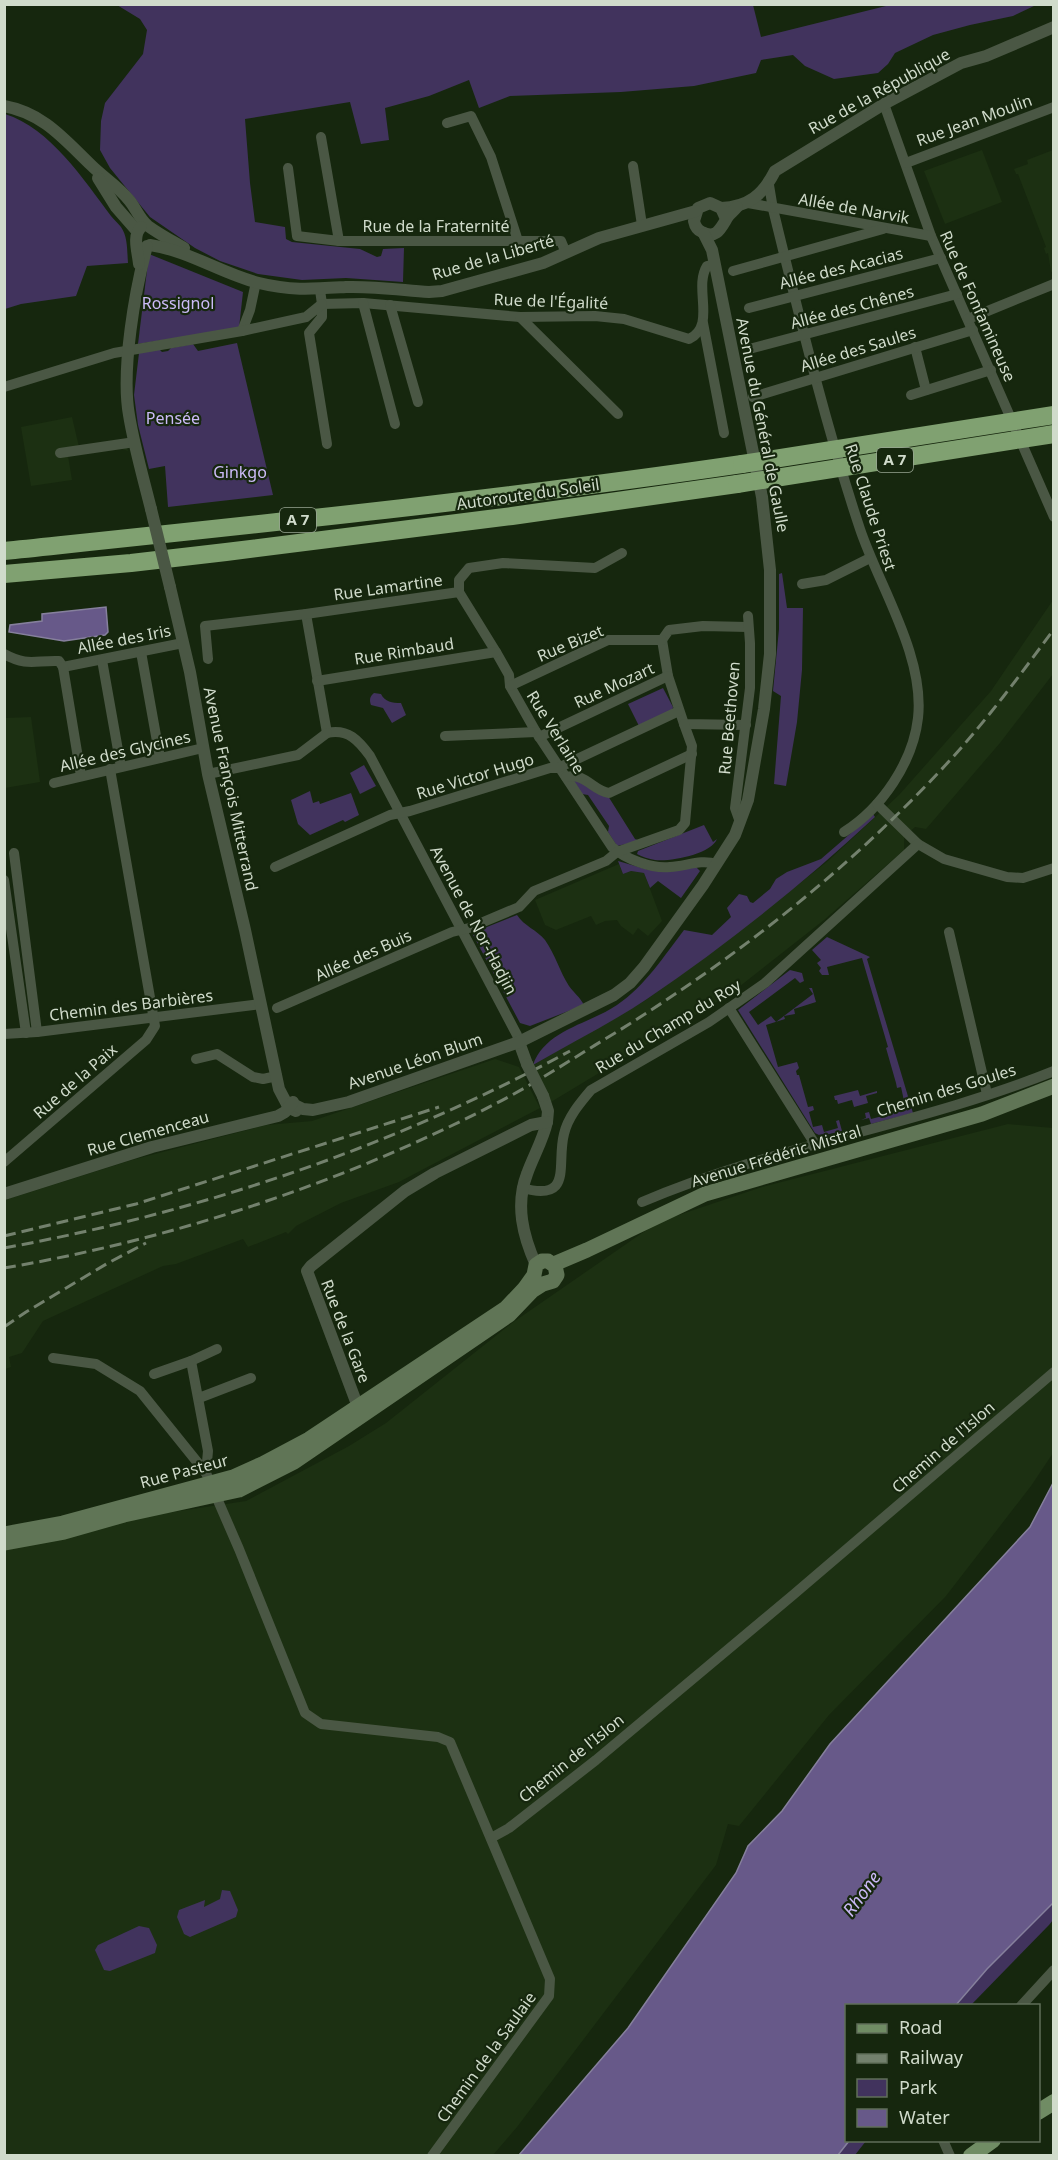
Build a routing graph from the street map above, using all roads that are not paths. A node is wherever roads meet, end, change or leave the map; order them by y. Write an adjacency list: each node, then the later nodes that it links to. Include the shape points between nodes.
1 (1053, 27): 2 (street, Rue de la République, via 961,63)
2 (884, 104): 7 (street, Rue de Fonfamineuse); 10 (street, Rue de la République, via 792,159 775,171)
3 (4, 106): 19 (street, Rue de la Liberté, via 33,114 68,141 90,164 116,207)
4 (1053, 107): 7 (street, Rue Jean Moulin)
5 (447, 123): 22 (street, via 471,116 491,157)
6 (321, 137): 21 (street)
7 (906, 162): 20 (street, Rue de Fonfamineuse)
8 (633, 166): 15 (street)
9 (288, 168): 21 (street, Rue de la Fraternité, via 297,236)
10 (769, 185): 11 (street, Rue de la République); 12 (street, Rue Claude Priest)
11 (742, 205): 12 (street, Allée de Narvik); 13 (street)
12 (773, 209): 16 (street, Allée de Narvik); 25 (street, Rue Claude Priest)
13 (724, 214): 14 (street, via 714,204 706,203); 17 (street, via 722,229)
14 (695, 216): 15 (street, Rue de la Liberté, via 680,214); 18 (street, via 698,230)
15 (642, 225): 24 (street, Rue de la Liberté, via 598,238)
16 (887, 228): 20 (street, Allée de Narvik); 25 (street)
17 (717, 233): 18 (street); 23 (street, Avenue du Général de Gaulle)
18 (704, 234): 23 (street, Avenue du Général de Gaulle)
19 (145, 236): 29 (street, Rue de la Liberté); 46 (street, Avenue François Mitterrand)
20 (931, 236): 26 (street, Rue de Fonfamineuse)
21 (339, 241): 22 (street, Rue de la Fraternité)
22 (518, 241): 24 (street, Rue de la Fraternité, via 561,241)
23 (712, 250): 27 (street, Avenue du Général de Gaulle)
24 (566, 253): 31 (street, Rue de la Liberté, via 441,291 346,287)
25 (785, 257): 28 (street); 33 (street, Rue Claude Priest)
26 (941, 258): 32 (street, Rue de Fonfamineuse); 33 (street, Allée des Acacias)
27 (715, 264): 40 (street, via 707,266 703,273); 101 (street, Avenue du Général de Gaulle, via 762,497 771,570 770,654 764,709 748,800)
28 (734, 271)
29 (256, 282): 31 (street, Rue de la Liberté); 42 (street)
30 (1053, 284): 39 (street)
31 (320, 290): 35 (street)
32 (957, 294): 39 (street, Rue de Fonfamineuse); 43 (street, Allée des Chênes)
33 (795, 295): 37 (street, Allée des Acacias); 43 (street, Rue Claude Priest)
34 (363, 303): 35 (street, Rue de l'Égalité); 36 (street, Rue de l'Égalité); 56 (street)
35 (322, 304): 42 (street, Rue de l'Égalité, via 306,316); 60 (street, via 322,317 309,333)
36 (390, 305): 38 (street, Rue de l'Égalité); 53 (street)
37 (749, 308)
38 (520, 317): 40 (street, Rue de l'Égalité, via 624,319 688,339 697,335); 54 (street)
39 (968, 319): 41 (street, Rue de Fonfamineuse)
40 (703, 323): 57 (street)
41 (973, 330): 44 (street, Allée des Saules); 47 (street, Rue de Fonfamineuse)
42 (242, 331): 46 (street, Rue de l'Égalité)
43 (805, 334): 45 (street, Allée des Chênes); 48 (street, Rue Claude Priest)
44 (915, 347): 48 (street, Allée des Saules); 50 (street)
45 (753, 348)
46 (129, 351): 49 (street, Rue de l'Égalité); 59 (street, Avenue François Mitterrand, via 128,413)
47 (991, 370): 50 (street); 62 (street, Rue de Fonfamineuse)
48 (816, 378): 52 (street, Allée des Saules); 65 (street, Rue Claude Priest)
49 (4, 387)
50 (926, 390): 51 (street)
51 (911, 395)
52 (753, 397)
53 (418, 402)
54 (618, 414)
55 (1053, 415): 63 (highway, Autoroute du Soleil / A 7, bridge, via 627,481)
56 (395, 424)
57 (724, 433)
58 (1053, 434): 66 (highway, Autoroute du Soleil / A 7, bridge, via 512,516)
59 (135, 442): 61 (street); 74 (street, Avenue François Mitterrand, bridge)
60 (327, 444)
61 (60, 453)
62 (1053, 517)
63 (4, 551)
64 (622, 553): 70 (street, Rue Lamartine, via 595,568 503,563 469,568 459,580)
65 (870, 558): 68 (street, via 826,580); 99 (street, Rue Claude Priest, via 910,651 919,693 914,742)
66 (131, 563): 67 (highway, Autoroute du Soleil / A 7); 69 (highway, via 78,576)
67 (4, 574)
68 (802, 584)
69 (4, 585)
70 (459, 592): 71 (street, Rue Lamartine); 75 (street, Rue Verlaine)
71 (306, 614): 78 (street, Rue Lamartine, via 205,626); 82 (street)
72 (748, 621): 73 (street, Rue Bizet, via 669,630); 86 (street, Rue Beethoven, via 750,688)
73 (662, 640): 81 (street); 83 (street, Rue Bizet, via 608,639)
74 (183, 643): 76 (street, Allée des Iris); 90 (street, Avenue François Mitterrand)
75 (496, 651): 82 (street, Rue Rimbaud); 83 (street, Rue Verlaine, via 509,675)
76 (141, 652): 79 (street, Allée des Iris); 92 (street)
77 (4, 654): 80 (street, Allée des Iris, via 25,662 59,661)
78 (208, 659)
79 (102, 660): 80 (street, Allée des Iris); 93 (street)
80 (63, 667): 96 (street)
81 (668, 676): 84 (street); 88 (street, Rue Mozart)
82 (317, 681): 87 (street)
83 (510, 686): 88 (street, Rue Verlaine)
84 (679, 711): 85 (street); 94 (street, Rue Victor Hugo)
85 (684, 724): 86 (street); 91 (street)
86 (746, 725): 101 (street, Rue Beethoven, via 735,808)
87 (327, 733): 95 (street, via 298,755); 100 (street, Avenue de Nor-Hadjin, via 345,733 359,741)
88 (538, 734): 89 (street); 94 (street, Rue Verlaine)
89 (445, 736)
90 (203, 748): 92 (street, Allée des Glycines); 95 (street, Avenue François Mitterrand)
91 (692, 754): 97 (street, via 609,793 586,780); 104 (street, Allée des Buis, via 685,823 679,830)
92 (160, 758): 93 (street, Allée des Glycines)
93 (115, 768): 96 (street, Allée des Glycines); 115 (street)
94 (558, 768): 97 (street, Rue Verlaine); 100 (street, Rue Victor Hugo)
95 (208, 774): 112 (street, Avenue François Mitterrand)
96 (81, 776): 98 (street, Allée des Glycines)
97 (566, 777): 104 (street, Rue Verlaine)
98 (54, 783)
99 (877, 804): 102 (street, Rue Claude Priest); 103 (street)
100 (401, 813): 107 (street, Rue Victor Hugo); 110 (street, Avenue de Nor-Hadjin)
101 (740, 822): 106 (street, Avenue du Général de Gaulle)
102 (844, 832)
103 (918, 844): 108 (street, via 944,859 1007,877 1023,878); 114 (street, Rue du Champ du Roy, via 765,983)
104 (617, 852): 106 (street, via 662,868 693,862); 110 (street, Allée des Buis, via 606,861 534,891 519,907)
105 (14, 853): 116 (street)
106 (717, 864): 118 (street, Avenue du Général de Gaulle, via 630,983 606,1000)
107 (274, 867)
108 (1053, 868)
109 (4, 880): 116 (street)
110 (461, 930): 113 (street, Allée des Buis); 118 (street, Avenue de Nor-Hadjin)
111 (950, 932): 123 (street)
112 (261, 1004): 115 (street, Chemin des Barbières); 121 (street, Avenue François Mitterrand)
113 (277, 1008)
114 (729, 1008): 129 (street); 131 (street, Rue du Champ du Roy, via 591,1090 579,1103 564,1132 558,1184 551,1190)
115 (154, 1017): 116 (street, Chemin des Barbières); 130 (street, Rue de la Paix, via 155,1026 146,1040)
116 (31, 1033): 117 (street, Chemin des Barbières)
117 (4, 1034)
118 (519, 1042): 125 (street, Avenue Léon Blum); 128 (street, bridge, via 543,1096)
119 (196, 1059): 121 (street, via 217,1054 253,1077)
120 (1053, 1071): 123 (street, Chemin des Goules)
121 (277, 1076): 126 (street, Avenue François Mitterrand)
122 (1053, 1086): 127 (main road, Avenue Frédéric Mistral)
123 (987, 1094): 129 (street, Chemin des Goules)
124 (1053, 1097): 127 (main road, Avenue Frédéric Mistral, via 1015,1110)
125 (349, 1102): 126 (street, Avenue Léon Blum, via 321,1107); 126 (street, via 313,1113)
126 (291, 1103): 132 (street, Rue Clemenceau, via 278,1116 152,1147)
127 (982, 1114): 134 (main road, Avenue Frédéric Mistral, via 705,1194)
128 (547, 1122): 131 (street); 144 (street, Rue de la Gare, via 531,1125 415,1185 307,1271)
129 (815, 1144): 133 (street, Chemin des Goules, via 680,1186)
130 (4, 1162)
131 (522, 1188): 134 (street, via 520,1207 525,1233)
132 (4, 1194)
133 (642, 1202)
134 (545, 1270): 135 (main road); 136 (main road, via 509,1315)
135 (497, 1313): 136 (main road, via 494,1321 476,1333); 144 (main road)
136 (478, 1336): 144 (main road)
137 (217, 1349): 139 (street)
138 (53, 1358): 145 (street, via 96,1364 140,1391)
139 (191, 1361): 141 (street); 143 (street)
140 (1053, 1372): 148 (street, Chemin de l'Islon, via 596,1760)
141 (154, 1374)
142 (251, 1378): 143 (street)
143 (199, 1398): 145 (street)
144 (355, 1415): 145 (main road, Rue Pasteur, via 276,1472 239,1490)
145 (211, 1484): 146 (main road, Rue Pasteur, via 63,1523); 147 (main road, Rue Pasteur, via 124,1515); 148 (street, via 305,1713 321,1724 438,1737 450,1742)
146 (4, 1534)
147 (4, 1543)
148 (491, 1838): 154 (street, Chemin de la Saulaie, via 550,1979 549,1996)
149 (1053, 1970): 150 (street)
150 (1022, 2004)
151 (1053, 2102): 152 (main road)
152 (1040, 2111)
153 (944, 2142): 155 (street)
154 (432, 2156)
155 (950, 2156)

